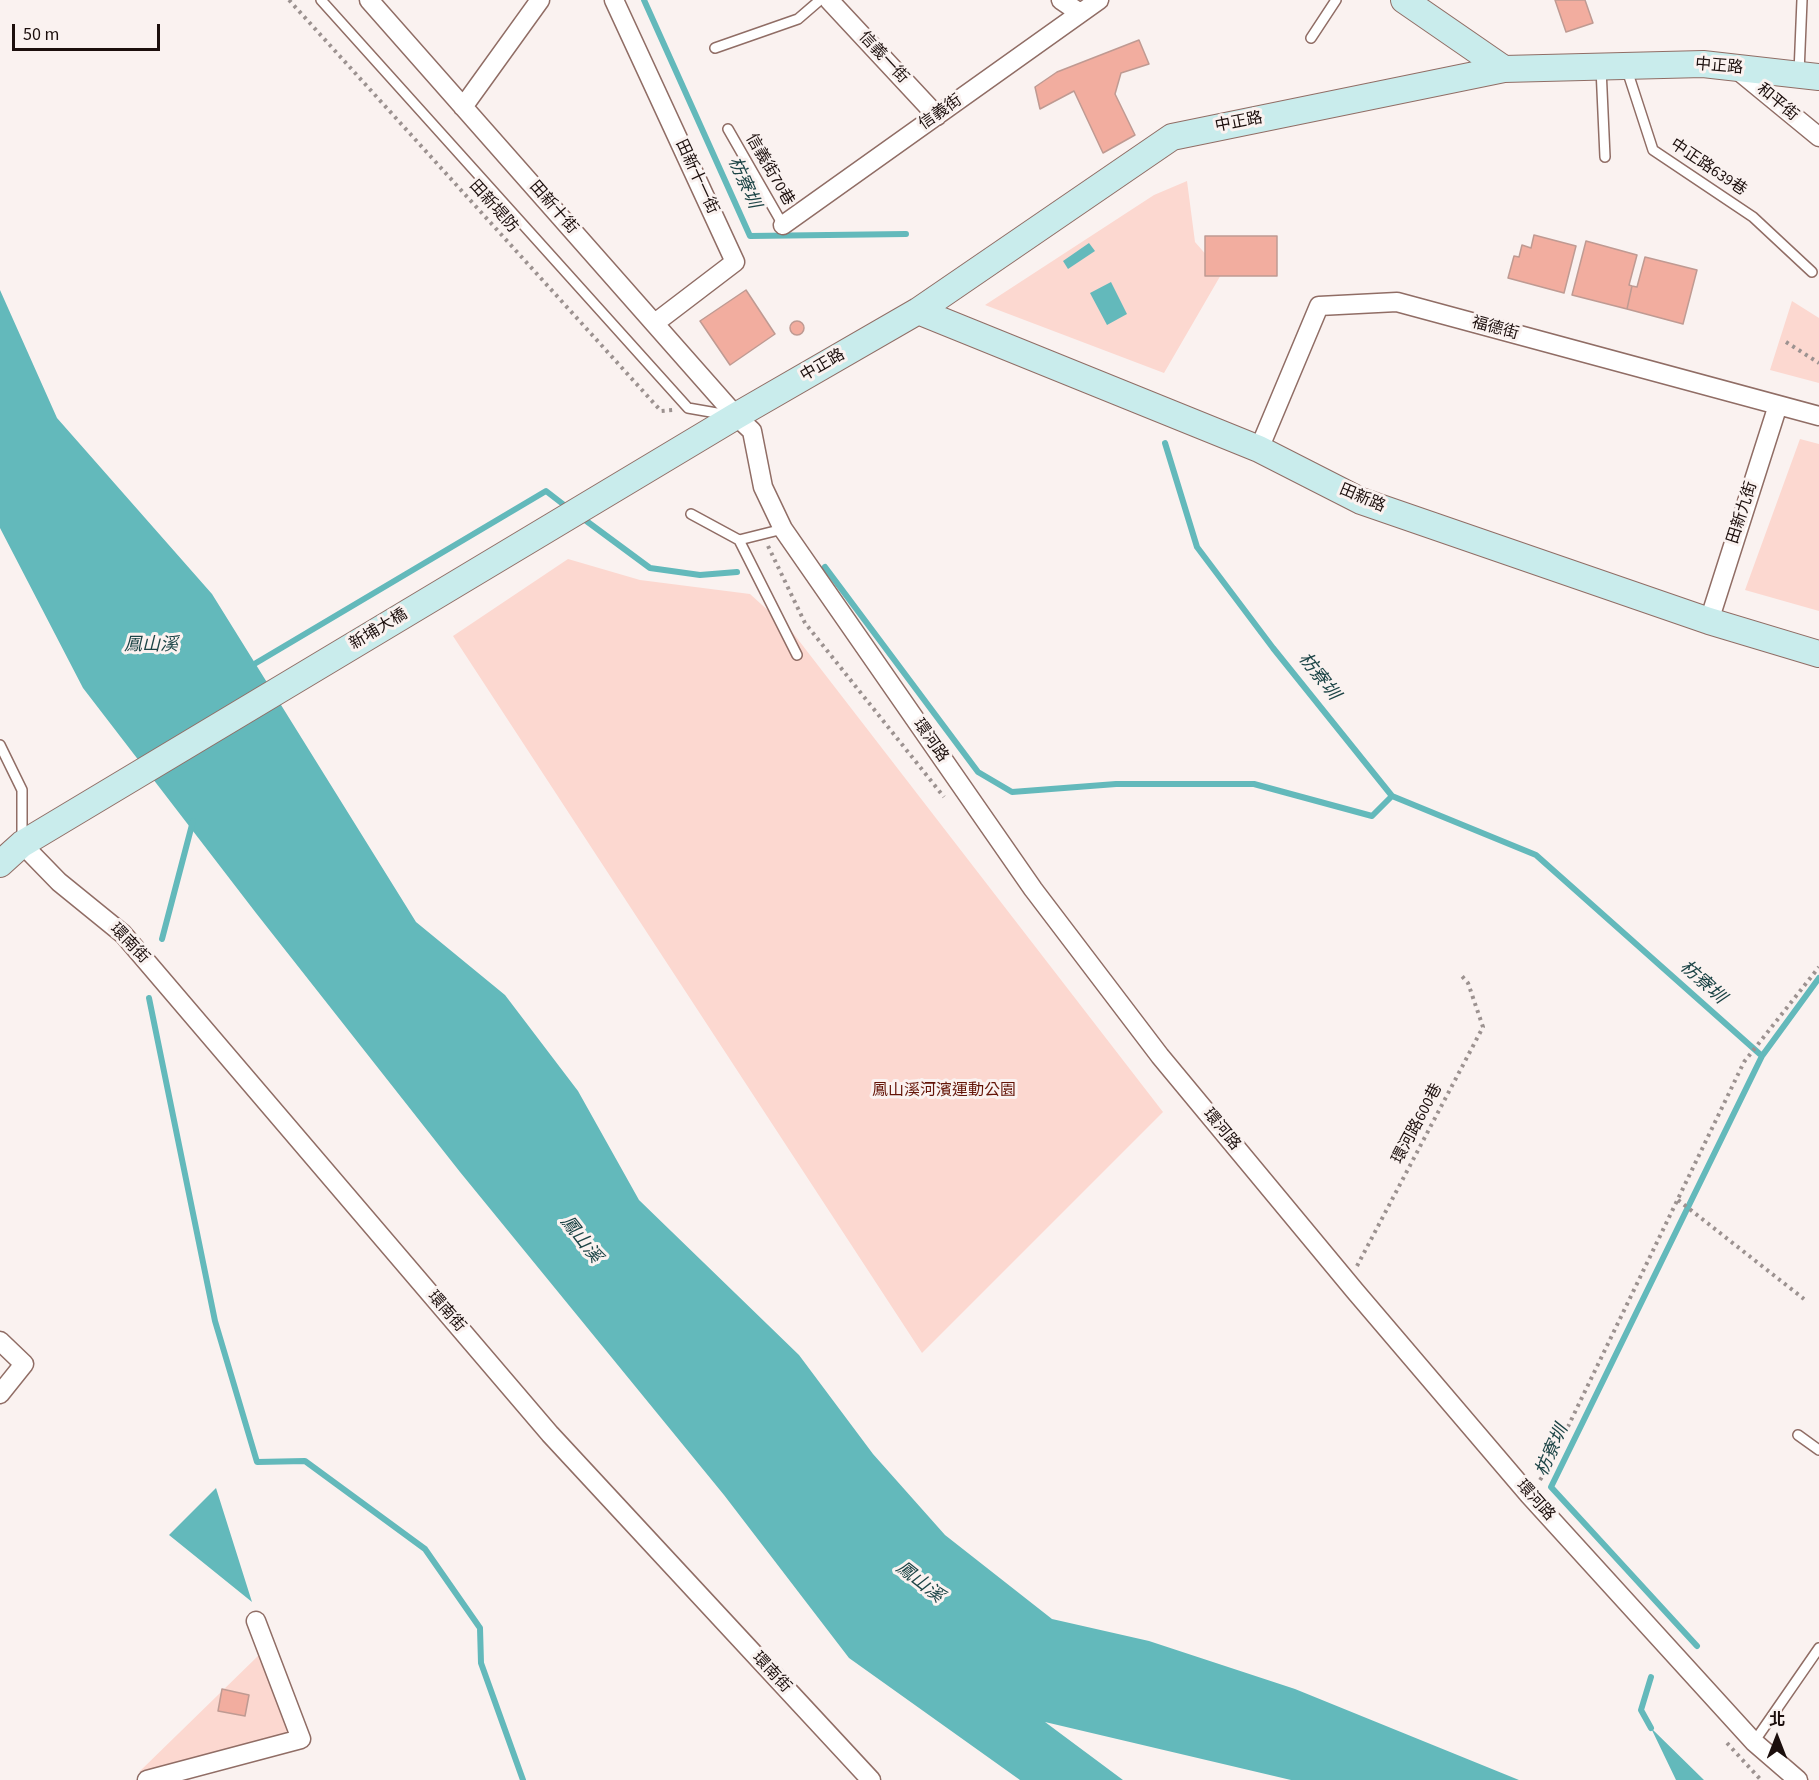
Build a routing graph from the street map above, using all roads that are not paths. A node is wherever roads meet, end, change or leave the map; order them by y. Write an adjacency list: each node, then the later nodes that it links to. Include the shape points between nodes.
1 (321, 0): 30 (lane, via 688,408)
2 (369, 0): 19 (street, 田新十街)
3 (540, 0): 19 (street)
4 (614, 0): 27 (street, 田新十一街, via 735,262)
5 (820, 0): 14 (lane, via 798,19)
6 (829, 0): 20 (street, 信義一街)
7 (1061, 0): 12 (street)
8 (1099, 0): 12 (street, 信義街)
9 (1336, 0): 13 (lane)
10 (1404, 0): 17 (main road)
11 (1802, 0): 18 (lane)
12 (1080, 14): 20 (street, 信義街)
13 (1311, 38)
14 (715, 48)
15 (1613, 65): 16 (main road, 中正路, via 1703,64); 17 (main road, 中正路); 23 (lane); 25 (lane, 中正路639巷, via 1653,150 1753,217)
16 (1735, 68): 18 (main road, 中正路); 22 (street, 和平街)
17 (1503, 69): 26 (main road, 中正路, via 1172,137)
18 (1809, 76)
19 (463, 107): 27 (street, 田新十街)
20 (937, 116): 24 (street, 信義街)
21 (728, 129): 24 (lane, 信義街70巷)
22 (1819, 137)
23 (1605, 157)
24 (783, 225)
25 (1812, 272)
26 (918, 311): 30 (main road, 中正路); 31 (main road, 田新路)
27 (655, 323): 30 (street, 田新十街)
28 (1778, 405): 29 (street, 福德街); 31 (street, 福德街, via 1397,302 1319,306); 35 (street, 田新九街)
29 (1819, 416)
30 (736, 417): 33 (street, 環河路, via 752,431 763,487); 39 (main road, 新埔大橋)
31 (1259, 449): 35 (main road, 田新路, via 1361,501)
32 (691, 514): 34 (lane)
33 (783, 530): 34 (lane); 47 (street, 環河路, via 1033,889 1160,1056 1529,1495)
34 (739, 540): 37 (lane)
35 (1708, 621): 36 (main road, 田新路)
36 (1819, 654)
37 (797, 655)
38 (0, 746): 39 (lane, via 22,790)
39 (11, 847): 40 (main road, 新埔大橋); 49 (street, 環南街, via 123,934 550,1434)
40 (0, 864)
41 (0, 1341): 42 (street, via 24,1364)
42 (0, 1394)
43 (1798, 1435): 44 (lane)
44 (1819, 1450)
45 (256, 1621): 48 (street, via 301,1739)
46 (1819, 1648): 47 (lane)
47 (1754, 1742): 50 (street, 環河路)
48 (147, 1780)
49 (870, 1780)
50 (1798, 1780)

